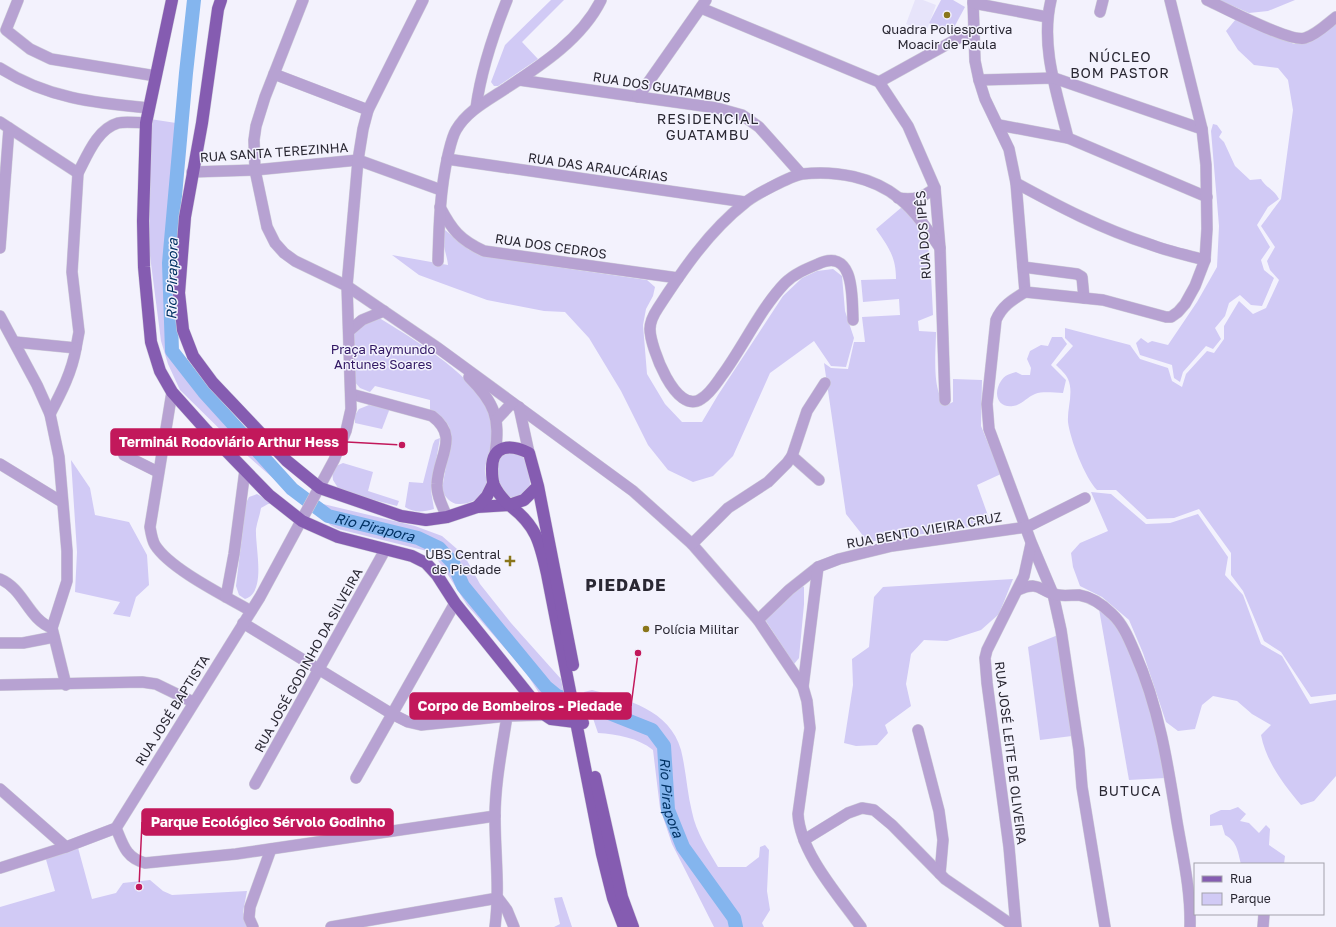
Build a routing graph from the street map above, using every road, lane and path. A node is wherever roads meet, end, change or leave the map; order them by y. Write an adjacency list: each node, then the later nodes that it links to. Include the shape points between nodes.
1 (18, 0): 18 (street)
2 (172, 0): 21 (main road)
3 (221, 0): 38 (main road)
4 (303, 0): 20 (street)
5 (423, 0): 29 (street)
6 (507, 0): 28 (street, via 484,64)
7 (602, 0): 23 (street, via 577,34)
8 (1051, 0): 15 (street)
9 (1103, 0): 14 (street)
10 (1170, 0): 33 (street)
11 (1207, 0): 16 (street, via 1279,33 1300,39 1311,35)
12 (973, 1): 15 (street); 17 (street)
13 (703, 4): 25 (street); 26 (street)
14 (1100, 12)
15 (1047, 17): 22 (street, via 1048,47)
16 (1336, 17)
17 (973, 30): 24 (street); 25 (street)
18 (3, 34): 21 (street, via 51,59)
19 (0, 68): 27 (street, via 35,88 58,95 110,105)
20 (274, 74): 29 (street); 37 (street, via 256,126)
21 (156, 76): 27 (main road)
22 (1054, 78): 24 (street); 33 (street); 34 (street)
23 (519, 80): 26 (street, RUA DOS GUATAMBUS); 28 (street)
24 (979, 80): 32 (street, via 985,99)
25 (879, 82): 42 (street, RUA DOS IPÊS, via 908,126)
26 (638, 97): 40 (street, RUA DOS GUATAMBUS, via 717,108 742,115 759,127)
27 (149, 108): 30 (main road)
28 (476, 108): 35 (street, via 456,130)
29 (368, 110): 36 (street)
30 (146, 123): 39 (street, via 119,123 108,128 97,139); 66 (main road, via 144,267 151,342 160,371)
31 (4, 125): 39 (street); 48 (street)
32 (999, 125): 34 (street); 41 (street, via 1009,149)
33 (1202, 129): 44 (street)
34 (1068, 138): 44 (street)
35 (448, 159): 43 (street); 46 (street, RUA DAS ARAUCÁRIAS)
36 (358, 160): 37 (street, RUA SANTA TEREZINHA); 43 (street); 54 (street)
37 (255, 170): 38 (street, RUA SANTA TEREZINHA); 54 (street, via 267,227 275,243 295,261)
38 (192, 172): 83 (main road, via 185,217 179,293 183,330 193,356 213,383 287,461)
39 (78, 173): 62 (street, via 72,272 79,332)
40 (801, 174): 45 (street, via 843,174 870,180); 46 (street)
41 (1016, 183): 50 (street, via 1056,205 1112,230 1148,244); 52 (street)
42 (935, 188): 45 (street, via 913,200); 49 (street, RUA DOS IPÊS)
43 (442, 190): 47 (street)
44 (1206, 196): 50 (street)
45 (898, 198): 49 (street, via 920,220)
46 (745, 202): 53 (street, via 710,237)
47 (440, 207): 51 (street); 53 (street, RUA DOS CEDROS, via 454,230 467,243 484,251)
48 (0, 248)
49 (940, 248): 68 (street, RUA DOS IPÊS)
50 (1205, 260): 56 (street, via 1185,304 1171,317 1103,300)
51 (438, 261)
52 (1023, 267): 55 (street); 56 (street, via 1077,274 1082,277)
53 (678, 278): 59 (street, via 653,316 650,329 655,352 668,381 680,397 688,402 698,401 707,395 730,365 773,298 786,282 799,272 824,261 836,262 845,268 850,279)
54 (347, 286): 57 (street); 60 (street)
55 (1025, 292): 56 (street); 91 (street, via 1006,304 996,320 987,404 989,428)
56 (1084, 298)
57 (384, 311): 60 (street, via 362,320); 63 (street)
58 (0, 316): 61 (street)
59 (853, 320)
60 (349, 331): 67 (street)
61 (15, 342): 62 (street); 71 (street)
62 (76, 348): 71 (street, via 67,380)
63 (438, 348): 65 (street); 69 (street)
64 (826, 383): 76 (street, via 807,411)
65 (492, 388): 69 (street); 70 (street)
66 (172, 392): 78 (main road); 79 (street)
67 (351, 394): 83 (street, via 346,431); 90 (street, via 432,416 440,422 446,430 446,442 437,492)
68 (945, 400)
69 (490, 401): 72 (street)
70 (515, 405): 72 (street); 73 (street); 94 (street, via 632,491)
71 (50, 414): 85 (street, via 59,457)
72 (497, 419): 74 (street)
73 (529, 453): 74 (main road, via 512,447 503,448); 82 (main road)
74 (495, 454): 81 (main road, via 492,462)
75 (124, 455): 79 (street)
76 (792, 456): 80 (street); 94 (street, via 768,482 728,508)
77 (0, 464): 85 (street)
78 (245, 470): 89 (main road, via 269,495); 100 (street)
79 (158, 472): 100 (street, via 150,527 154,544 163,555)
80 (819, 480)
81 (493, 484): 86 (main road); 87 (main road)
82 (538, 486): 86 (main road, via 524,500); 92 (main road)
83 (320, 488): 89 (street, RUA JOSÉ BAPTISTA); 90 (main road, via 401,516 426,520)
84 (1085, 498): 91 (street, RUA BENTO VIEIRA CRUZ)
85 (62, 502): 105 (street, via 67,581)
86 (509, 505): 87 (main road); 88 (main road)
87 (477, 507): 90 (main road)
88 (519, 512): 92 (main road); 111 (main road, via 535,532 540,543)
89 (304, 517): 95 (main road, via 338,537); 102 (street, RUA JOSÉ BAPTISTA)
90 (447, 517)
91 (1027, 527): 93 (street); 96 (street, RUA BENTO VIEIRA CRUZ, via 892,546 839,558)
92 (547, 529): 111 (main road)
93 (1031, 542): 98 (street, RUA JOSÉ LEITE DE OLIVEIRA, via 1026,570); 99 (street)
94 (692, 544): 103 (street)
95 (385, 550): 101 (main road, via 412,556 426,563 437,575); 107 (street, RUA JOSÉ GODINHO DA SILVEIRA)
96 (818, 567): 103 (street, RUA BENTO VIEIRA CRUZ); 110 (street)
97 (0, 579): 105 (street, via 15,588 40,622)
98 (1018, 590): 99 (street, via 1032,585); 139 (street, RUA JOSÉ LEITE DE OLIVEIRA, via 985,658 1010,846)
99 (1053, 594): 140 (street, via 1066,661); 141 (street, via 1084,596 1114,615 1129,637 1144,673 1172,782 1189,894)
100 (226, 597): 102 (street)
101 (455, 604): 113 (street); 114 (main road)
102 (251, 611): 104 (street, RUA JOSÉ BAPTISTA)
103 (758, 620): 110 (street)
104 (243, 624): 107 (street); 112 (street, RUA JOSÉ BAPTISTA)
105 (53, 633): 106 (street, via 23,643); 108 (street)
106 (0, 643)
107 (319, 668): 113 (street); 121 (street, RUA JOSÉ GODINHO DA SILVEIRA)
108 (66, 684): 109 (street); 112 (street, via 142,682 161,686)
109 (0, 685)
110 (803, 687): 125 (street, via 810,728 798,814 798,824)
111 (574, 689): 116 (main road)
112 (193, 702): 124 (street, RUA JOSÉ BAPTISTA)
113 (392, 714): 115 (street, via 421,725); 120 (street)
114 (545, 715): 115 (street); 117 (main road)
115 (507, 716): 123 (street, via 498,774)
116 (579, 720): 117 (main road); 119 (main road); 137 (main road, via 622,897)
117 (561, 721): 119 (main road)
118 (918, 730): 129 (street, via 939,812 943,840)
119 (580, 741): 136 (main road, via 602,854 613,898)
120 (356, 778)
121 (255, 784)
122 (0, 789): 126 (street)
123 (495, 816): 127 (street); 130 (street)
124 (116, 828): 126 (street); 127 (street, via 129,855 146,863)
125 (804, 840): 129 (street, via 848,813 862,808 874,810); 138 (street, via 817,864)
126 (66, 847): 128 (street)
127 (271, 849): 132 (street, via 250,907 249,918)
128 (0, 868)
129 (940, 874): 139 (street)
130 (498, 898): 133 (street); 134 (street); 135 (street, via 507,910)
131 (1264, 915): 142 (street)
132 (253, 927)
133 (331, 927)
134 (495, 927)
135 (514, 927)
136 (624, 927)
137 (633, 927)
138 (861, 927)
139 (1016, 927)
140 (1105, 927)
141 (1190, 927)
142 (1263, 927)

